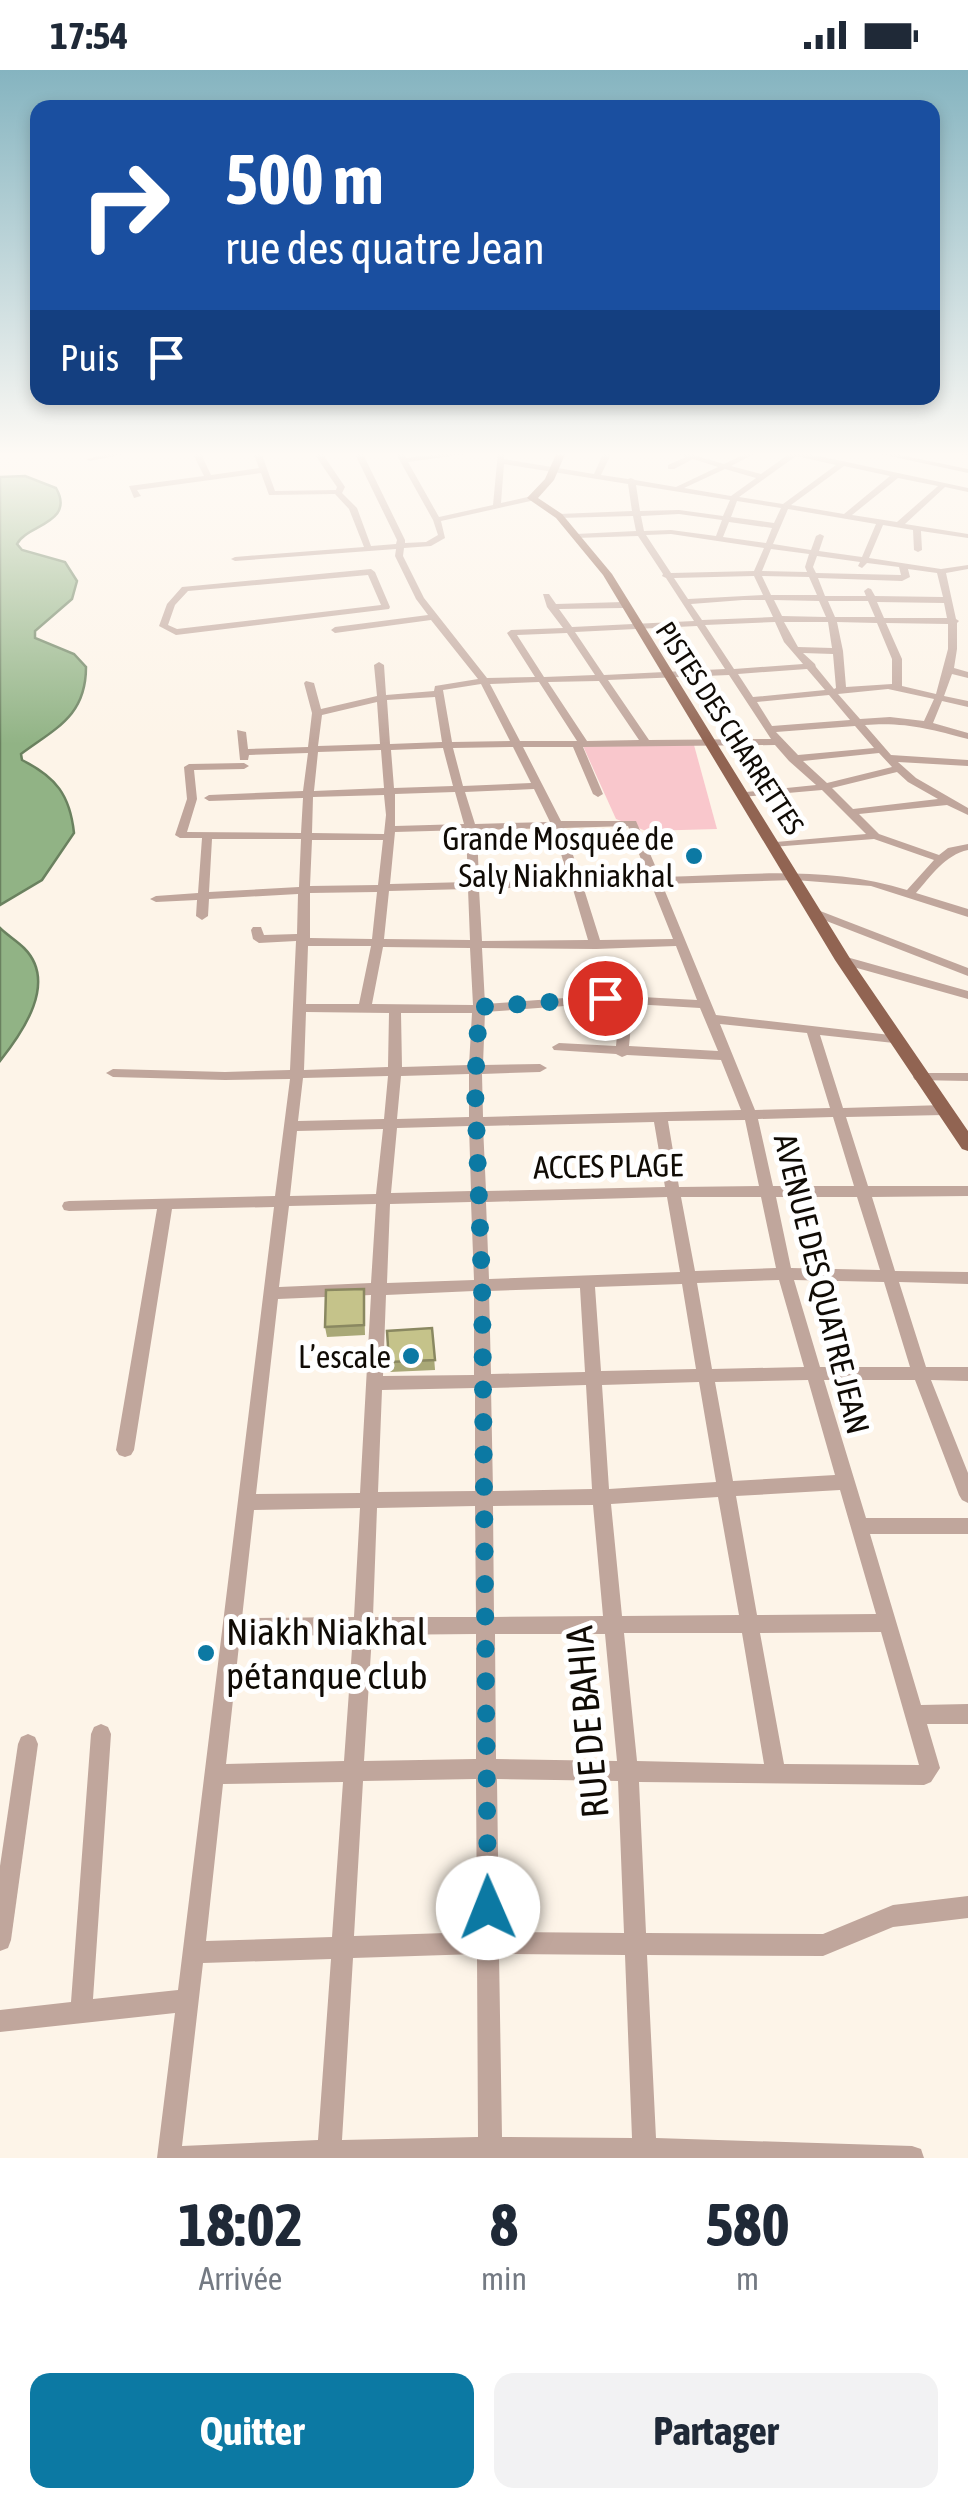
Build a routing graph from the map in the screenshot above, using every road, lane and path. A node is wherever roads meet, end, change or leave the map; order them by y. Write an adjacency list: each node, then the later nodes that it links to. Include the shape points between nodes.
1 (374, 549): 8 (street)
2 (402, 549): 27 (street, via 400,560)
3 (587, 549): 26 (main road, PISTES DES CHARRETTES)
4 (650, 549): 17 (street)
5 (764, 549): 16 (street)
6 (795, 549): 9 (street)
7 (867, 549): 11 (street)
8 (369, 550): 10 (street)
9 (811, 552): 11 (street); 18 (street)
10 (263, 558): 12 (street); 20 (street)
11 (863, 559): 13 (street); 19 (street)
12 (235, 560)
13 (903, 566): 15 (street); 19 (street, via 905,578)
14 (968, 568): 15 (street)
15 (941, 571): 24 (street)
16 (756, 573): 17 (street); 18 (street); 21 (street)
17 (666, 576): 25 (street)
18 (810, 576): 19 (street); 22 (street)
19 (862, 577): 23 (street)
20 (268, 580): 20 (street, via 373,573 387,606 165,630 171,604 185,588)
21 (769, 597): 22 (street); 25 (street); 30 (street)
22 (819, 598): 23 (street); 28 (street)
23 (872, 598): 24 (street); 29 (street)
24 (949, 600): 31 (street)
25 (684, 602): 32 (street)
26 (623, 604): 34 (main road, PISTES DES CHARRETTES); 36 (street, via 548,602)
27 (431, 618): 35 (street); 49 (street)
28 (830, 618): 29 (street); 30 (street); 40 (street)
29 (881, 619): 31 (street); 51 (street, via 897,659)
30 (778, 620): 32 (street); 39 (street)
31 (955, 623): 33 (street); 38 (street)
32 (702, 625): 34 (street); 44 (street)
33 (968, 626)
34 (638, 629): 36 (street); 45 (main road, PISTES DES CHARRETTES)
35 (335, 630)
36 (568, 632): 47 (street); 48 (street, via 511,633)
37 (968, 647): 38 (street)
38 (955, 648): 43 (street)
39 (796, 650): 40 (street); 42 (street)
40 (838, 651): 52 (street)
41 (379, 665): 55 (street)
42 (812, 666): 44 (street); 52 (street)
43 (949, 670): 46 (street); 54 (street)
44 (735, 673): 45 (street); 56 (street)
45 (667, 676): 47 (street); 69 (main road, PISTES DES CHARRETTES)
46 (968, 676)
47 (603, 678): 48 (street); 65 (street)
48 (544, 680): 49 (street); 67 (street)
49 (484, 681): 53 (street, via 441,684); 66 (street)
50 (309, 683): 58 (street)
51 (897, 686): 52 (street); 54 (street)
52 (837, 689): 56 (street); 59 (street)
53 (440, 694): 55 (street); 68 (street)
54 (939, 696): 57 (street); 60 (street)
55 (381, 698): 58 (street); 70 (street)
56 (752, 700): 61 (street)
57 (968, 704)
58 (317, 713): 71 (street)
59 (858, 720): 60 (street); 61 (street); 73 (street)
60 (928, 724): 63 (street)
61 (771, 730): 64 (street)
62 (241, 732): 72 (street)
63 (968, 736)
64 (778, 742): 69 (street); 74 (street)
65 (646, 743): 67 (street); 69 (street)
66 (517, 744): 67 (street); 68 (street); 77 (street)
67 (580, 744): 81 (street)
68 (448, 745): 70 (street); 79 (street)
69 (715, 746): 82 (main road, PISTES DES CHARRETTES)
70 (385, 748): 71 (street); 80 (street)
71 (313, 750): 72 (street); 83 (street)
72 (243, 752): 92 (street, via 245,770 188,768 192,799 178,834)
73 (885, 754): 74 (street); 75 (street); 76 (street)
74 (793, 759): 78 (street)
75 (968, 763)
76 (898, 769): 78 (street); 85 (street)
77 (537, 786): 79 (street); 88 (street)
78 (824, 788): 82 (street); 86 (street)
79 (458, 790): 80 (street); 89 (street)
80 (389, 792): 83 (street); 90 (street)
81 (598, 794)
82 (746, 795): 94 (main road, PISTES DES CHARRETTES)
83 (308, 796): 84 (street); 93 (street)
84 (209, 798)
85 (950, 801): 86 (street); 87 (street)
86 (852, 812): 91 (street)
87 (968, 812)
88 (558, 826): 89 (street); 98 (street, AVENUE DES QUATRE JEAN, via 630,823); 99 (street)
89 (470, 828): 90 (street); 101 (street)
90 (389, 833): 93 (street); 100 (street)
91 (875, 836): 94 (street); 96 (street)
92 (206, 839): 93 (street); 104 (street)
93 (308, 839): 102 (street)
94 (776, 845): 97 (main road, PISTES DES CHARRETTES)
95 (968, 847): 96 (street)
96 (942, 860): 103 (street)
97 (795, 877): 98 (street); 103 (street); 107 (main road, PISTES DES CHARRETTES)
98 (654, 883): 99 (street); 111 (street, AVENUE DES QUATRE JEAN)
99 (575, 886): 101 (street); 114 (street)
100 (384, 888): 101 (street); 102 (street); 112 (street)
101 (471, 888): 113 (street)
102 (307, 890): 104 (street); 110 (street)
103 (912, 892): 106 (street)
104 (203, 897): 105 (street); 108 (street)
105 (156, 899)
106 (968, 912)
107 (815, 913): 115 (main road, PISTES DES CHARRETTES); 116 (street)
108 (202, 916)
109 (257, 930): 110 (street, via 259,939)
110 (305, 939): 112 (street); 121 (street)
111 (679, 942): 114 (street); 123 (street, AVENUE DES QUATRE JEAN)
112 (378, 943): 113 (street); 119 (street)
113 (477, 945): 114 (street); 120 (street)
114 (596, 945)
115 (843, 960): 117 (street); 125 (main road, PISTES DES CHARRETTES)
116 (968, 972)
117 (968, 995)
118 (626, 999): 120 (street); 123 (street); 127 (street)
119 (365, 1006): 121 (street); 122 (street)
120 (479, 1007): 122 (street); 129 (street)
121 (303, 1008): 132 (street)
122 (395, 1008): 131 (street)
123 (710, 1012): 124 (street); 128 (street, AVENUE DES QUATRE JEAN)
124 (812, 1030): 125 (street); 137 (street)
125 (894, 1039): 134 (main road, PISTES DES CHARRETTES)
126 (560, 1047): 127 (street)
127 (622, 1053): 128 (street)
128 (728, 1056): 138 (street, AVENUE DES QUATRE JEAN)
129 (476, 1066): 130 (street); 131 (street); 140 (street)
130 (540, 1068)
131 (395, 1070): 132 (street); 141 (street)
132 (298, 1072): 133 (street); 142 (street)
133 (114, 1073)
134 (920, 1077): 135 (street); 136 (main road, PISTES DES CHARRETTES)
135 (968, 1077)
136 (944, 1110): 137 (street); 143 (main road, PISTES DES CHARRETTES)
137 (840, 1114): 138 (street); 146 (street)
138 (751, 1117): 139 (street); 145 (street, AVENUE DES QUATRE JEAN)
139 (660, 1118): 140 (street); 144 (street)
140 (476, 1121): 141 (street); 148 (street)
141 (388, 1123): 142 (street); 149 (street)
142 (292, 1126): 150 (street)
143 (966, 1138)
144 (672, 1192): 145 (street, ACCES PLAGE); 148 (street, ACCES PLAGE); 155 (street)
145 (767, 1192): 146 (street, ACCES PLAGE); 153 (street, AVENUE DES QUATRE JEAN)
146 (862, 1192): 147 (street, ACCES PLAGE); 154 (street)
147 (968, 1192)
148 (480, 1198): 149 (street, ACCES PLAGE); 158 (street)
149 (382, 1201): 150 (street, ACCES PLAGE); 159 (street)
150 (282, 1204): 152 (street, ACCES PLAGE); 160 (street)
151 (69, 1206): 152 (street, ACCES PLAGE)
152 (165, 1207): 168 (street)
153 (785, 1274): 154 (street); 155 (street); 161 (street, AVENUE DES QUATRE JEAN)
154 (887, 1275): 156 (street); 163 (street)
155 (687, 1278): 157 (street); 162 (street)
156 (968, 1278)
157 (588, 1282): 158 (street); 165 (street, RUE DE BAHIA)
158 (482, 1284): 159 (street); 166 (street)
159 (380, 1288): 160 (street); 167 (street)
160 (274, 1293): 176 (street)
161 (814, 1372): 162 (street); 163 (street); 170 (street, AVENUE DES QUATRE JEAN)
162 (703, 1373): 165 (street); 171 (street)
163 (920, 1373): 164 (street); 169 (street)
164 (968, 1374)
165 (593, 1378): 166 (street); 173 (street, RUE DE BAHIA)
166 (482, 1382): 167 (street); 174 (street)
167 (374, 1383): 175 (street)
168 (125, 1450)
169 (963, 1470): 172 (street)
170 (846, 1482): 171 (street); 177 (street, AVENUE DES QUATRE JEAN)
171 (727, 1492): 173 (street); 183 (street)
172 (968, 1495)
173 (601, 1497): 174 (street); 184 (street, RUE DE BAHIA)
174 (484, 1498): 175 (street); 181 (street)
175 (368, 1499): 176 (street); 180 (street)
176 (250, 1502): 182 (street)
177 (859, 1526): 178 (street); 179 (street, AVENUE DES QUATRE JEAN)
178 (968, 1526)
179 (886, 1623): 183 (street); 186 (street, AVENUE DES QUATRE JEAN)
180 (363, 1625): 181 (street); 182 (street); 190 (street)
181 (485, 1626): 184 (street); 189 (street)
182 (232, 1627): 192 (street)
183 (750, 1627): 184 (street); 193 (street)
184 (615, 1628): 191 (street, RUE DE BAHIA)
185 (968, 1714): 186 (street)
186 (916, 1715): 193 (street, AVENUE DES QUATRE JEAN, via 929,1771)
187 (101, 1734): 201 (street)
188 (28, 1744): 195 (street)
189 (484, 1769): 190 (street); 191 (street); 196 (street)
190 (354, 1771): 192 (street); 198 (street)
191 (628, 1772): 193 (street); 197 (street, RUE DE BAHIA)
192 (216, 1774): 199 (street)
193 (776, 1774)
194 (968, 1907): 197 (street, via 892,1916 823,1946)
195 (0, 1940)
196 (488, 1943): 197 (street); 198 (street); 203 (street)
197 (637, 1944): 204 (street, RUE DE BAHIA)
198 (342, 1946): 199 (street); 205 (street)
199 (193, 1952): 200 (street)
200 (186, 2000): 201 (street); 207 (street)
201 (81, 2013): 202 (street)
202 (0, 2022)
203 (490, 2152): 204 (street); 205 (street)
204 (644, 2152): 206 (street)
205 (329, 2155): 208 (street)
206 (787, 2155): 209 (street)
207 (169, 2158)
208 (182, 2158)
209 (912, 2158)

